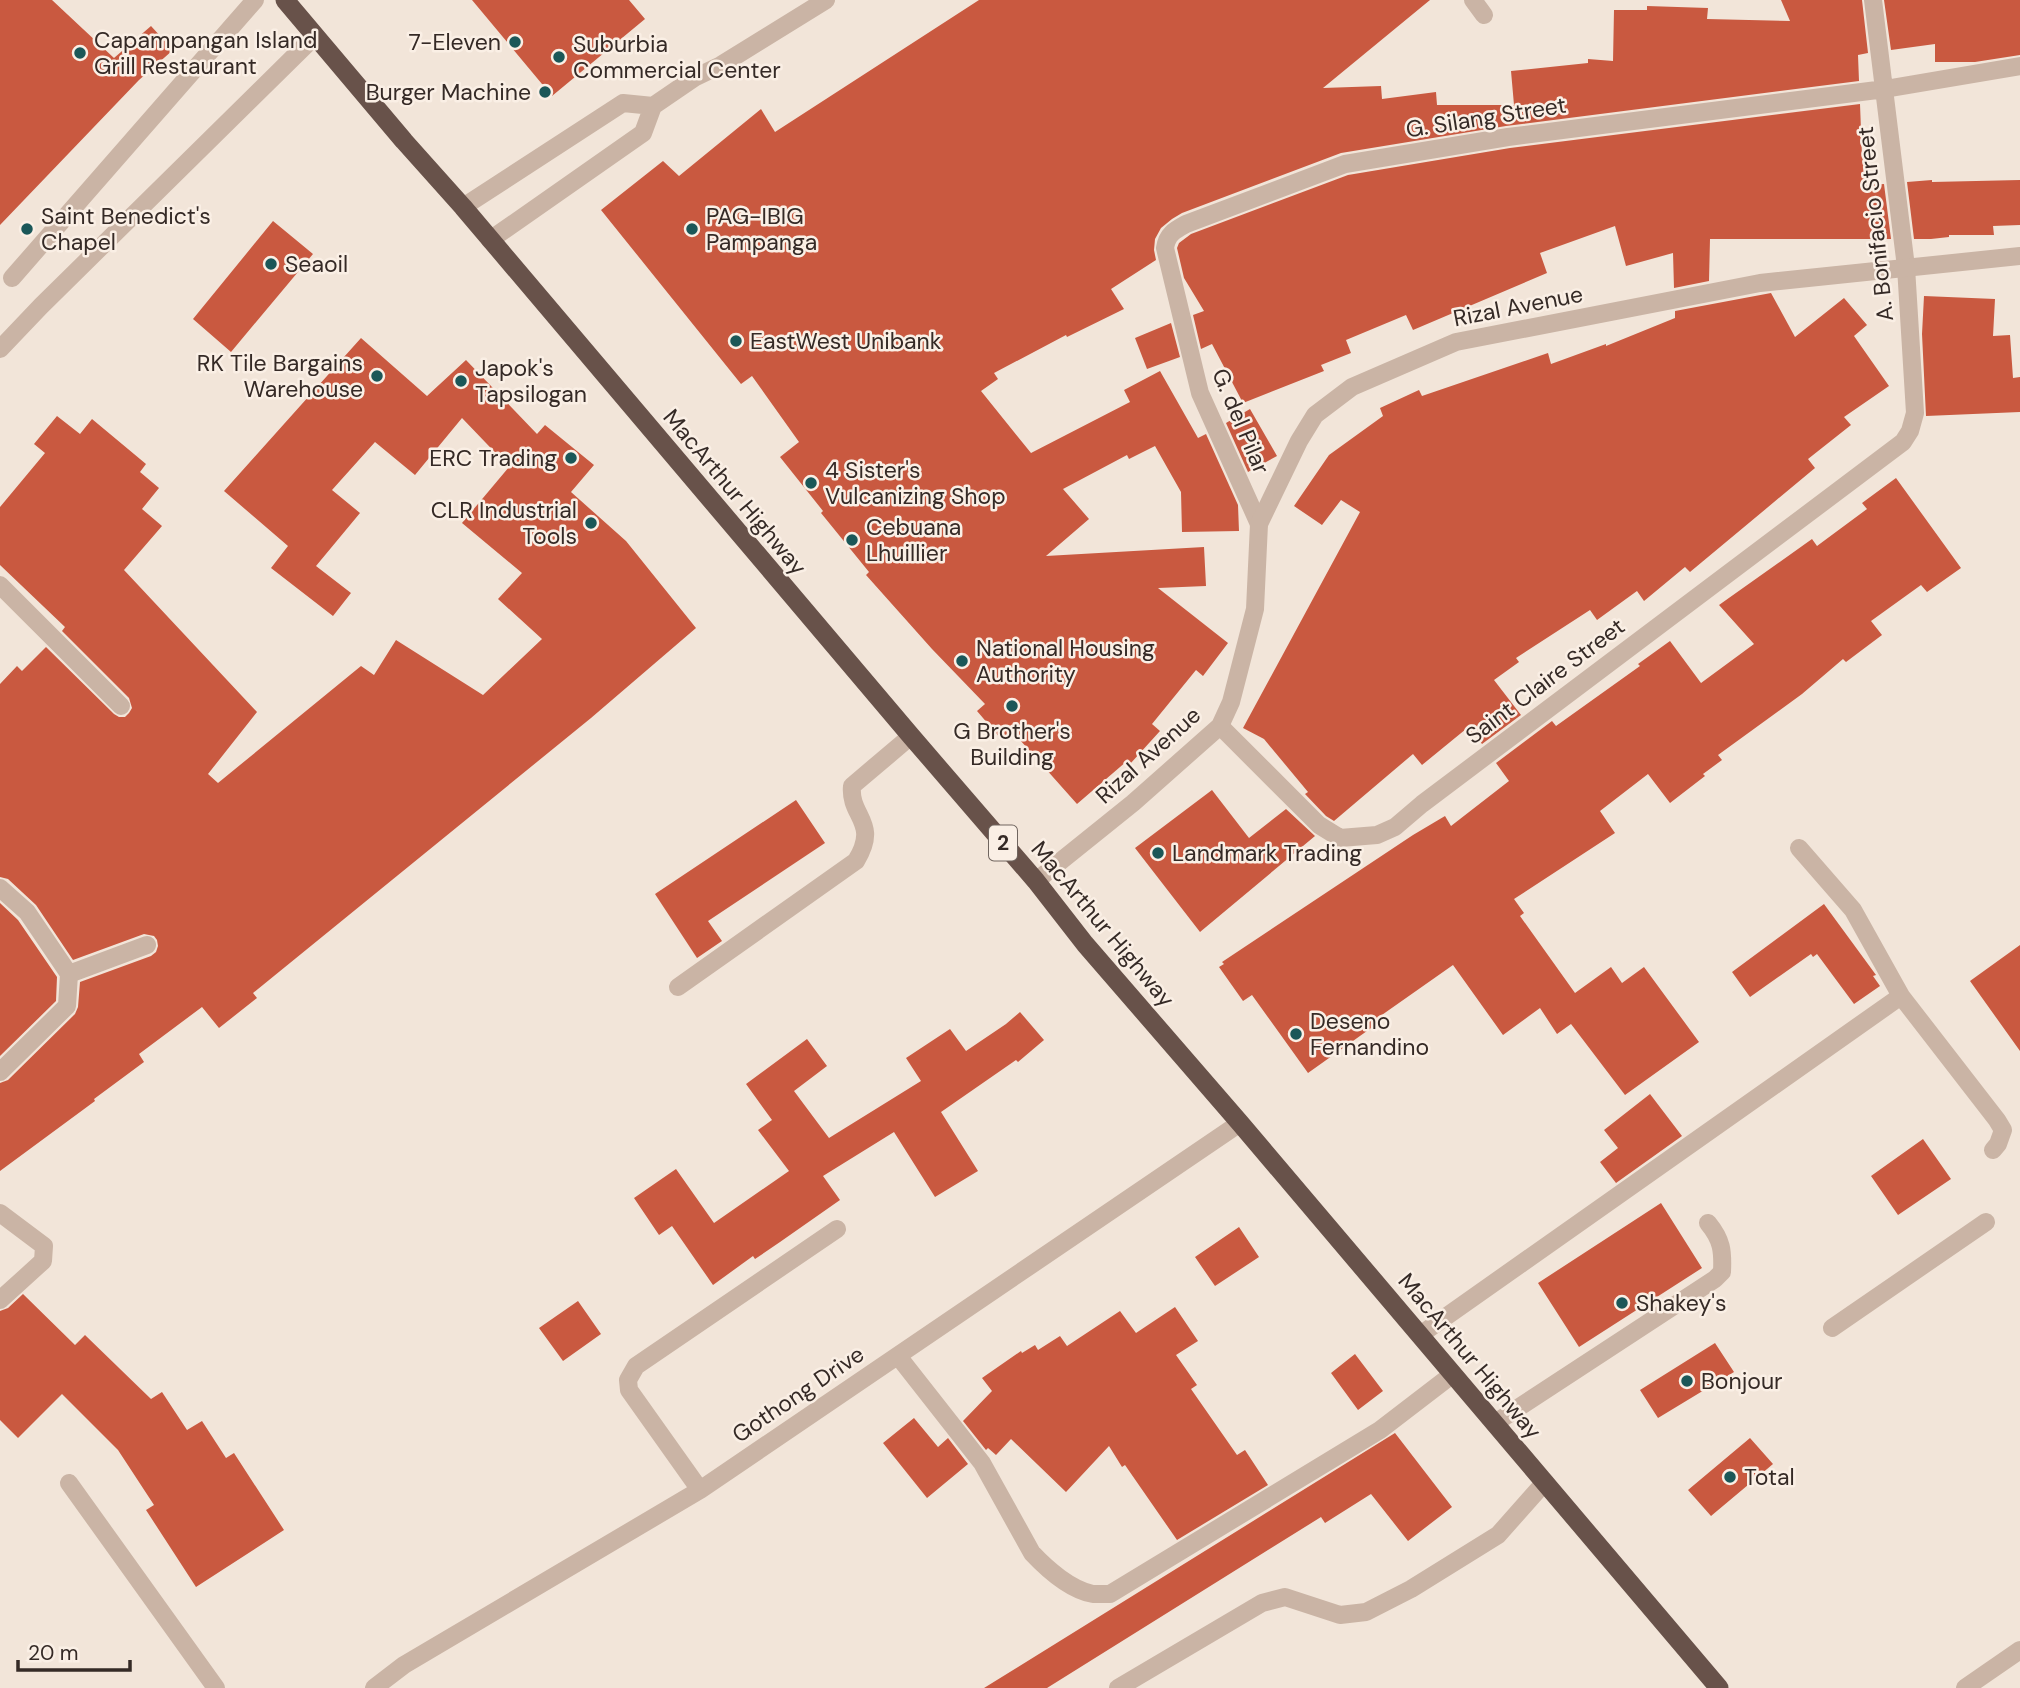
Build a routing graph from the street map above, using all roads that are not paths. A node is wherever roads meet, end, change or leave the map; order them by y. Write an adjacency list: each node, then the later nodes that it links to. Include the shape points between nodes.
1 (255, 0): 13 (street)
2 (285, 0): 5 (highway, MacArthur Highway / 2)
3 (826, 0): 8 (street)
4 (1872, 0): 7 (street, A. Bonifacio Street)
5 (315, 36): 9 (highway, MacArthur Highway / 2); 15 (street)
6 (2020, 66): 7 (street, G. Silang Street)
7 (1885, 89): 12 (street, A. Bonifacio Street); 14 (street, G. Silang Street, via 1508,137 1345,164 1172,232 1165,248)
8 (653, 106): 9 (street, via 623,103); 10 (street, via 643,133)
9 (463, 207): 10 (highway, MacArthur Highway / 2)
10 (490, 240): 21 (highway, MacArthur Highway / 2)
11 (2020, 256): 12 (street, Rizal Avenue)
12 (1906, 267): 16 (street, A. Bonifacio Street, via 1915,413); 17 (street, Rizal Avenue, via 1760,283 1456,342 1352,387 1315,415)
13 (12, 278)
14 (1176, 294): 17 (street, G. del Pilar, via 1199,393)
15 (0, 349)
16 (1903, 442): 20 (street, Saint Claire Street, via 1395,827 1377,835 1340,838 1319,825)
17 (1259, 524): 20 (street, Rizal Avenue, via 1255,609 1231,702)
18 (0, 585): 19 (street)
19 (121, 706)
20 (1220, 726): 23 (street, Rizal Avenue)
21 (911, 736): 23 (highway, MacArthur Highway / 2); 27 (street, via 852,786 866,836 856,861)
22 (1799, 848): 28 (street, via 1853,910)
23 (1036, 881): 30 (highway, MacArthur Highway / 2)
24 (0, 888): 26 (street, via 27,912)
25 (146, 945): 26 (street)
26 (69, 974): 29 (street, via 67,1006)
27 (678, 987)
28 (1901, 996): 31 (street, via 2003,1130); 38 (street)
29 (0, 1072)
30 (1240, 1124): 38 (highway, MacArthur Highway / 2); 39 (street, Gothong Drive)
31 (1993, 1150)
32 (0, 1213): 36 (street, via 44,1246 43,1261)
33 (1986, 1222): 37 (street)
34 (1708, 1223): 41 (street, via 1723,1249 1722,1272 1716,1279)
35 (837, 1229): 44 (street, via 636,1366 628,1380 629,1390)
36 (0, 1300)
37 (1832, 1328)
38 (1420, 1335): 40 (highway, MacArthur Highway / 2)
39 (898, 1356): 40 (street, via 982,1463 1032,1553 1043,1565 1094,1594 1110,1594 1380,1430); 44 (street, Gothong Drive)
40 (1453, 1374): 41 (highway, MacArthur Highway / 2)
41 (1495, 1423): 42 (highway, MacArthur Highway / 2)
42 (1545, 1482): 48 (street, via 1497,1535 1366,1612 1340,1615 1285,1597 1262,1603); 49 (highway, MacArthur Highway / 2)
43 (69, 1483): 46 (street)
44 (700, 1490): 47 (street, Gothong Drive, via 404,1665)
45 (2020, 1650): 50 (street)
46 (216, 1688)
47 (374, 1688)
48 (1118, 1688)
49 (1719, 1688)
50 (1965, 1688)

